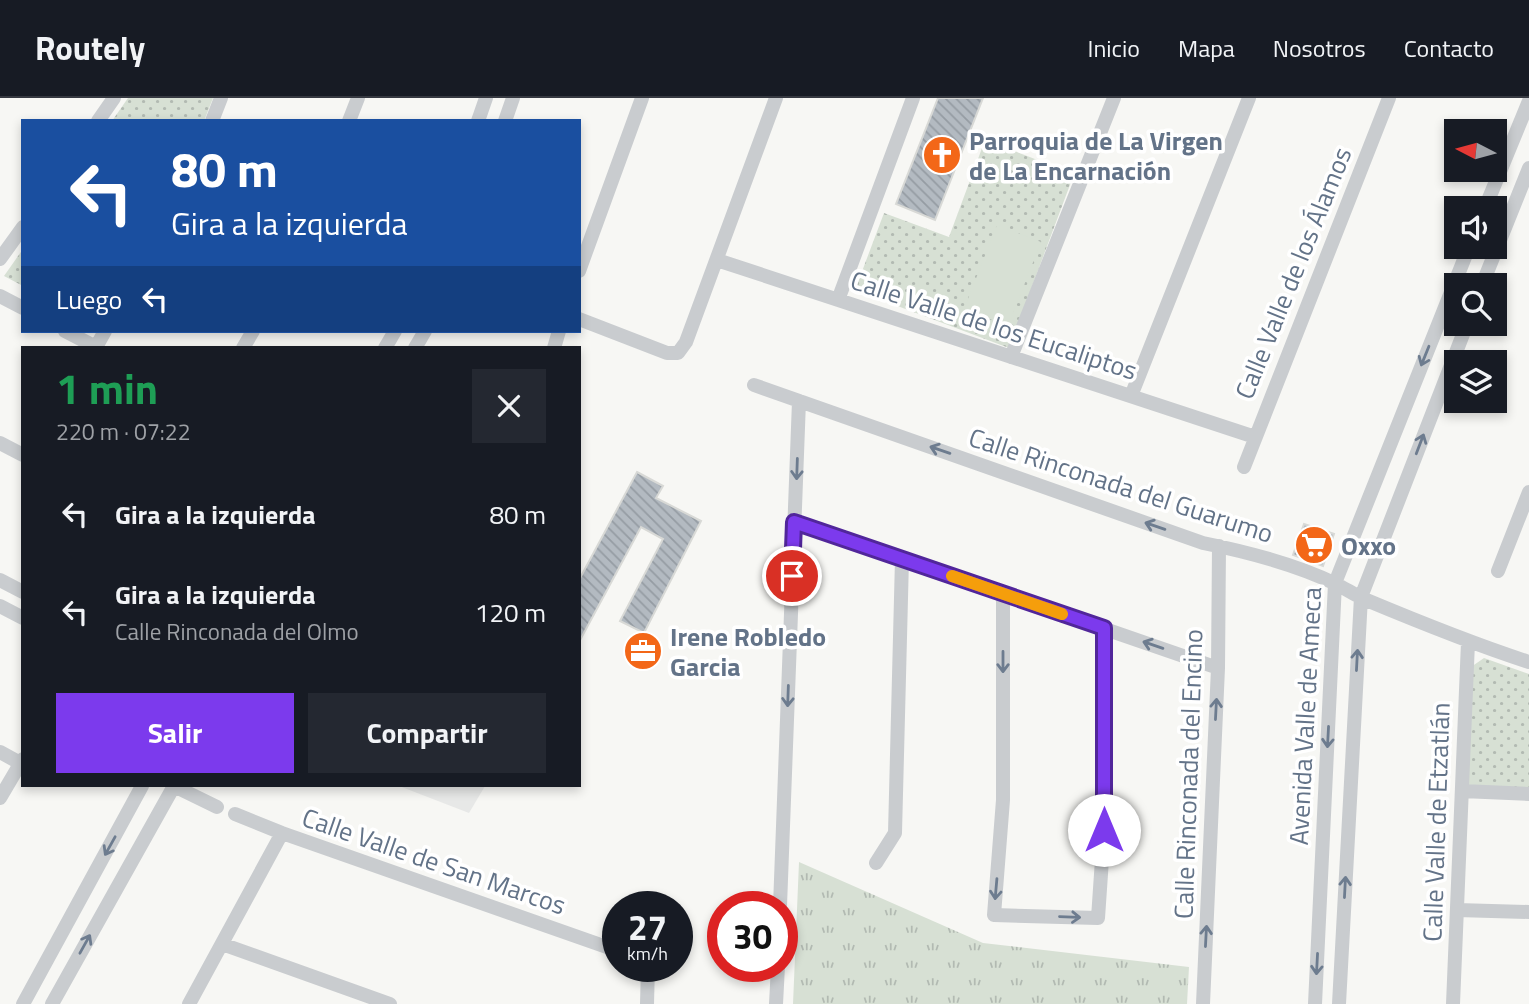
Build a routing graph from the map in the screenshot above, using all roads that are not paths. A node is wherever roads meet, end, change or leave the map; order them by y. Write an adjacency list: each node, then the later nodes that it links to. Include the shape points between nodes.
1 (114, 98): 13 (street)
2 (221, 98): 14 (street)
3 (358, 98): 15 (street)
4 (487, 98): 12 (street); 16 (street)
5 (642, 98): 23 (street)
6 (776, 98): 22 (street)
7 (912, 98): 26 (street)
8 (1114, 98): 32 (street)
9 (1249, 98): 34 (street)
10 (1389, 98): 36 (street, Calle Valle de los Álamos)
11 (1529, 101): 18 (street)
12 (509, 108)
13 (99, 119)
14 (213, 119)
15 (350, 119)
16 (479, 119)
17 (1529, 168): 24 (street)
18 (1490, 196)
19 (21, 230): 20 (street)
20 (0, 259)
21 (1464, 259): 47 (street, Avenida Valle de Ameca, one-way to 47)
22 (717, 260): 26 (street, Calle Valle de los Eucaliptos); 28 (street, via 678,353 667,353)
23 (581, 266)
24 (1487, 273)
25 (0, 296): 27 (street)
26 (838, 300): 32 (street, Calle Valle de los Eucaliptos)
27 (21, 307)
28 (581, 320)
29 (69, 333): 31 (street)
30 (1462, 336): 50 (street, Avenida Valle de Ameca, one-way to 30)
31 (93, 346)
32 (1011, 357): 34 (street, Calle Valle de los Eucaliptos)
33 (754, 385): 35 (street, Calle Rinconada del Guarumo)
34 (1131, 396): 36 (street, Calle Valle de los Eucaliptos)
35 (799, 401): 41 (street, one-way to 41); 43 (street, Calle Rinconada del Guarumo, one-way to 35)
36 (1255, 437): 39 (street, Calle Valle de los Álamos)
37 (0, 443): 38 (street)
38 (21, 455)
39 (1244, 467)
40 (1529, 492): 42 (street)
41 (794, 522): 44 (street); 70 (street, one-way to 70)
42 (1523, 526): 45 (street)
43 (1220, 546): 47 (street, Calle Rinconada del Guarumo); 56 (street, Calle Rinconada del Encino)
44 (902, 559): 49 (street); 69 (street, via 895,833)
45 (1498, 571)
46 (0, 580): 48 (street)
47 (1335, 583): 50 (street, Calle Rinconada del Guarumo); 84 (street, Avenida Valle de Ameca, one-way to 84)
48 (21, 591)
49 (1003, 594): 53 (street); 53 (street, one-way to 53, via 1003,800 994,915 1098,918 1104,830)
50 (1360, 597): 54 (street, Calle Rinconada del Guarumo); 85 (street, Avenida Valle de Ameca, one-way to 50)
51 (0, 606): 52 (street)
52 (21, 617)
53 (1104, 628): 56 (street, one-way to 53)
54 (1468, 642): 55 (street, Calle Rinconada del Guarumo); 63 (street, Calle Valle de Etzatlán)
55 (1529, 662)
56 (1218, 668): 83 (street, Calle Rinconada del Encino, one-way to 56)
57 (0, 752): 58 (street)
58 (21, 761)
59 (21, 763): 65 (street)
60 (141, 787): 77 (street, one-way to 77)
61 (173, 787): 78 (street, one-way to 61)
62 (176, 787): 66 (street)
63 (1462, 790): 64 (street); 71 (street, Calle Valle de Etzatlán)
64 (1529, 794)
65 (0, 798)
66 (217, 807)
67 (235, 814): 68 (street, Calle Valle de San Marcos)
68 (282, 833): 73 (street); 74 (street, Calle Valle de San Marcos)
69 (876, 863)
70 (781, 891)
71 (1457, 910): 72 (street); 86 (street, Calle Valle de Etzatlán)
72 (1529, 912)
73 (222, 944): 79 (street); 80 (street)
74 (602, 945)
75 (648, 982): 81 (street)
76 (777, 982): 82 (street)
77 (23, 1004)
78 (52, 1004)
79 (189, 1004)
80 (390, 1004)
81 (647, 1004)
82 (776, 1004)
83 (1203, 1004)
84 (1315, 1004)
85 (1339, 1004)
86 (1453, 1004)

